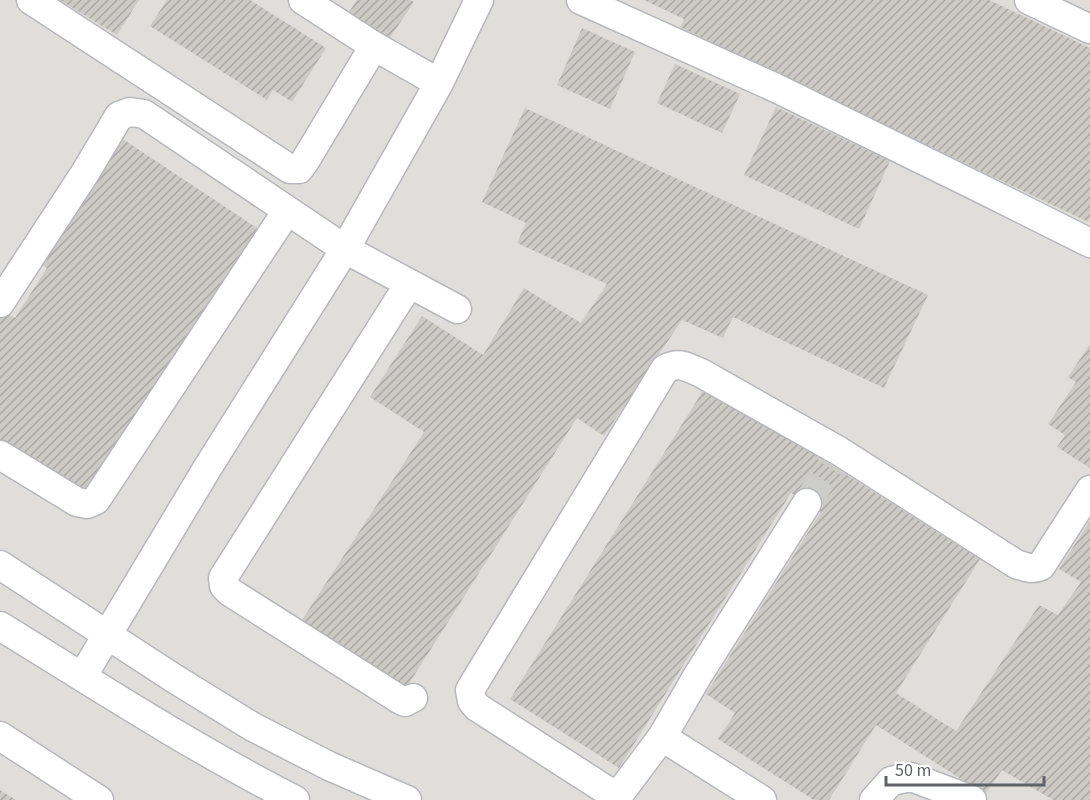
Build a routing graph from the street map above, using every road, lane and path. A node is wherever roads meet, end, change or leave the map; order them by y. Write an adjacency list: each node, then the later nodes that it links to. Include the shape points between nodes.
1 (32, 0): 7 (street, via 290,169 299,169 305,161)
2 (479, 0): 8 (street)
3 (1029, 0): 6 (street)
4 (588, 1): 10 (street, via 777,88)
5 (319, 4): 7 (street)
6 (1090, 29)
7 (374, 46): 8 (street)
8 (439, 83): 11 (street)
9 (287, 211): 11 (street); 13 (street, via 144,114 130,112 119,116); 15 (street, via 96,500 87,504 77,502)
10 (1090, 243)
11 (345, 249): 12 (street); 20 (street)
12 (409, 284): 14 (street); 22 (street, via 223,578 224,586 240,598 399,699)
13 (0, 303)
14 (457, 309)
15 (0, 455)
16 (1090, 490): 25 (street, via 1041,566 1030,568 1016,564 835,458 701,373 682,365 665,369 470,690 477,707)
17 (807, 503): 24 (street)
18 (0, 565): 20 (street)
19 (0, 626): 21 (street)
20 (108, 634): 21 (street); 28 (street, via 254,727)
21 (82, 677): 27 (street)
22 (413, 699)
23 (0, 736): 26 (street)
24 (662, 737): 25 (street); 29 (street)
25 (617, 799)
26 (99, 800)
27 (295, 800)
28 (407, 800)
29 (762, 800)
30 (874, 800): 31 (street, via 891,781 911,777)
31 (972, 800)

